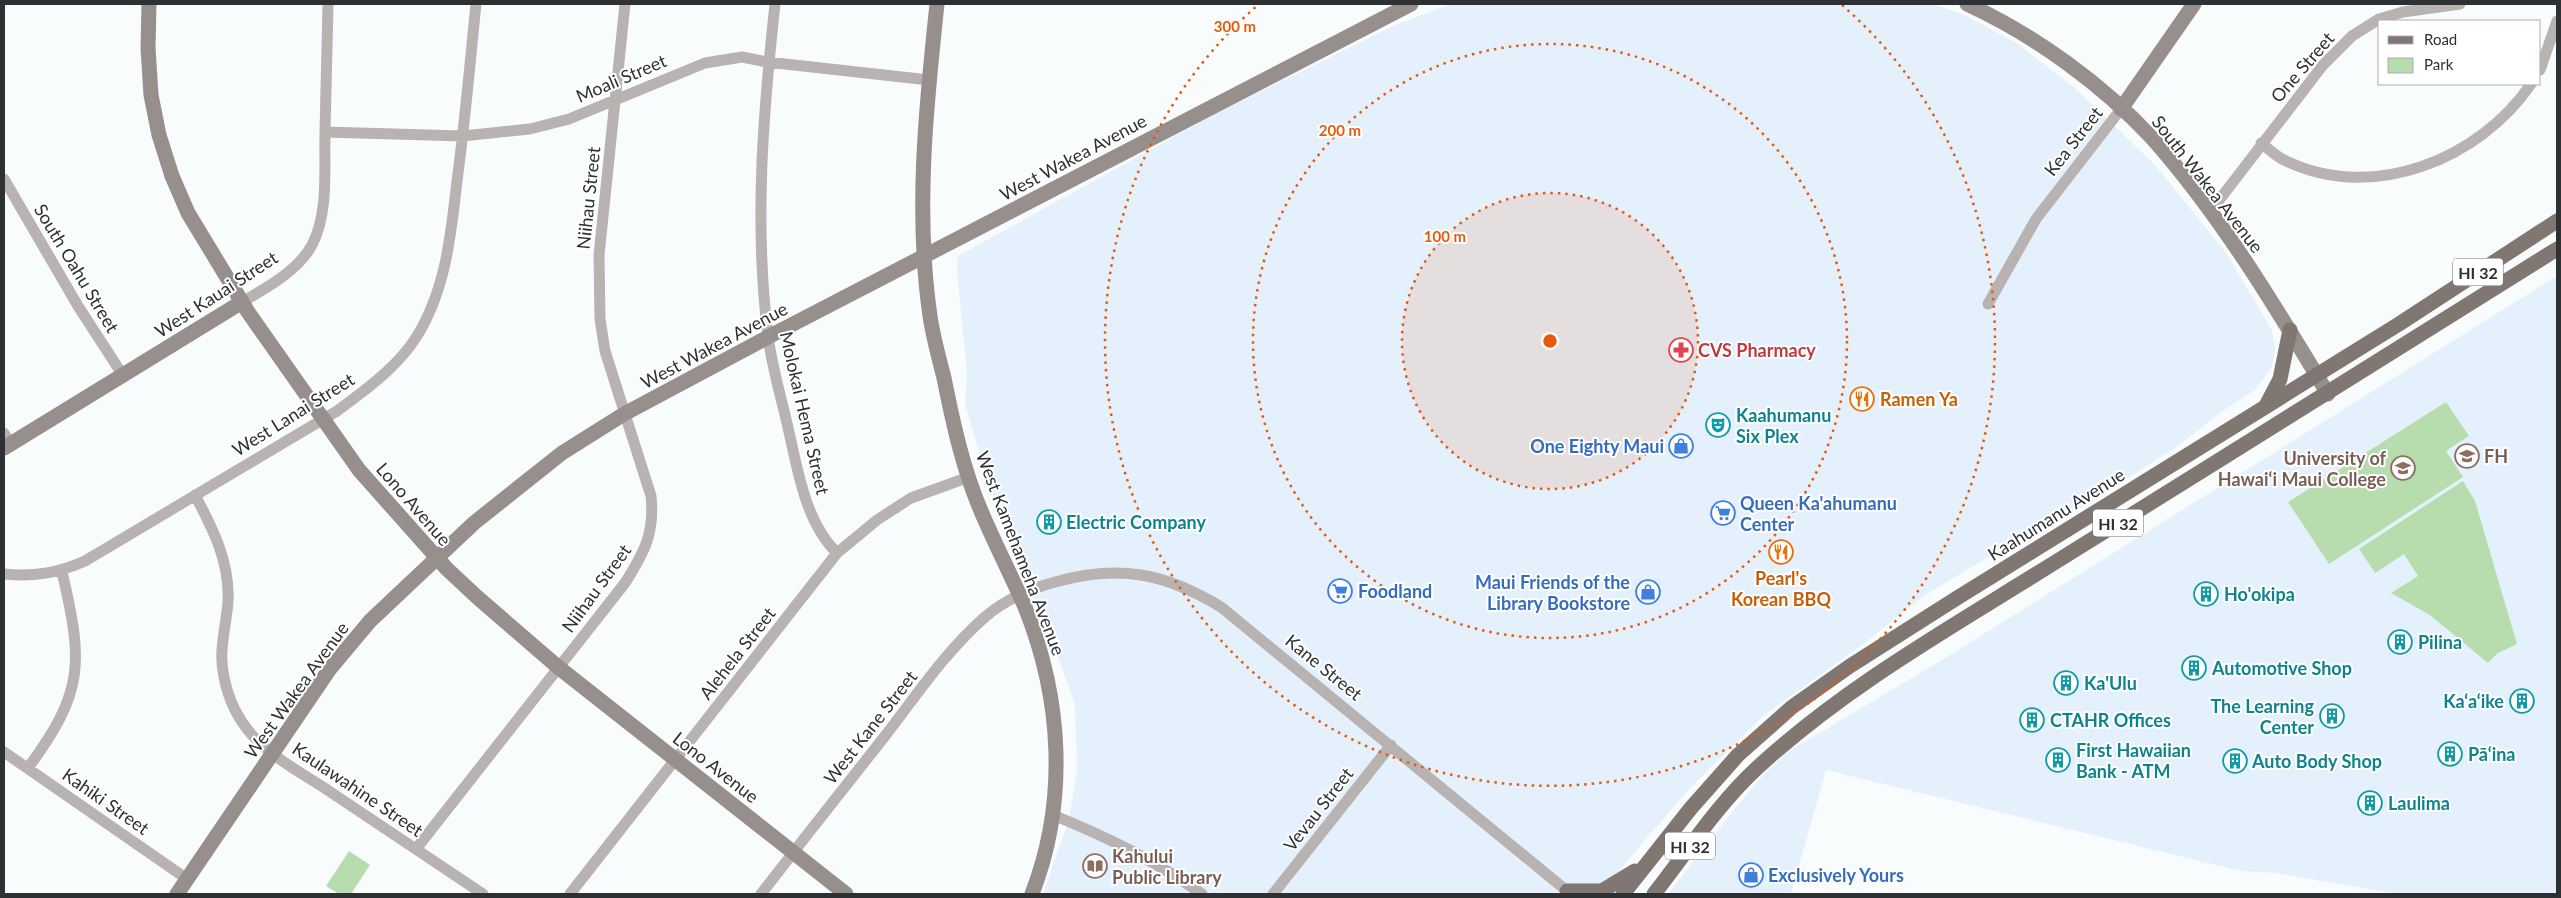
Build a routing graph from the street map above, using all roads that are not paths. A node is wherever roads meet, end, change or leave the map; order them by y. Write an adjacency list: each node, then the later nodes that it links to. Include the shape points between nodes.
1 (149, 4): 28 (street, Lono Avenue, via 151,95 159,135 188,213)
2 (328, 4): 20 (street, West Kauai Street)
3 (476, 4): 21 (street, West Lanai Street)
4 (625, 4): 18 (street, Niihau Street)
5 (775, 4): 14 (street, Molokai Hema Street)
6 (937, 4): 16 (street, West Kamehameha Avenue)
7 (1410, 4): 12 (street, West Wakea Avenue)
8 (2194, 4): 19 (street, Kea Street)
9 (2460, 4): 11 (street, One Street)
10 (1972, 5): 19 (street, South Wakea Avenue, via 2061,58)
11 (2424, 5): 22 (street, One Street, via 2379,19 2352,36 2323,65)
12 (1389, 8): 27 (street, West Wakea Avenue)
13 (2557, 21): 15 (street)
14 (768, 62): 16 (street, Moali Street); 18 (street, Moali Street, via 742,58 718,60); 31 (street, Molokai Hema Street, via 760,170)
15 (2541, 67)
16 (929, 80): 27 (street, West Kamehameha Avenue, via 923,178)
17 (2530, 85): 22 (street, via 2500,121 2464,148 2421,167 2399,172 2358,176 2326,173 2285,161)
18 (614, 99): 21 (street, Moali Street, via 569,119 530,129); 36 (street, Niihau Street, via 599,255 599,292 605,351)
19 (2121, 109): 24 (street, South Wakea Avenue, via 2164,152); 29 (street, Kea Street, via 2036,219)
20 (325, 132): 21 (street, Moali Street); 28 (street, West Kauai Street, via 324,192 320,224 312,246 280,278)
21 (463, 136): 37 (street, West Lanai Street, via 441,285 429,314 416,338 393,364 366,390)
22 (2261, 143): 24 (street, One Street)
23 (4, 179): 32 (street, South Oahu Street)
24 (2210, 212): 30 (street, South Wakea Avenue)
25 (2557, 221): 33 (main road, Kaahumanu Avenue / HI 32)
26 (2557, 249): 34 (main road, HI 32)
27 (925, 255): 31 (street, West Wakea Avenue); 39 (street, West Kamehameha Avenue, via 930,316 952,419)
28 (242, 302): 32 (street, West Kauai Street); 37 (street, Lono Avenue)
29 (1988, 304)
30 (2290, 330): 33 (street, South Wakea Avenue); 35 (main road, via 2280,379)
31 (768, 336): 36 (street, West Wakea Avenue); 41 (street, Molokai Hema Street, via 794,455 811,514)
32 (122, 374): 38 (street, West Kauai Street)
33 (2316, 374): 34 (street, South Wakea Avenue); 35 (main road, Kaahumanu Avenue / HI 32)
34 (2328, 394): 47 (main road, HI 32)
35 (2267, 404): 46 (main road, Kaahumanu Avenue / HI 32)
36 (624, 414): 42 (street, West Wakea Avenue, via 562,453 520,485); 48 (street, Niihau Street, via 651,496 653,510 648,543 625,583)
37 (322, 418): 40 (street, West Lanai Street); 42 (street, Lono Avenue, via 359,470)
38 (6, 442)
39 (969, 477): 41 (street, Alehela Street, via 910,498); 45 (street, West Kamehameha Avenue)
40 (195, 495): 43 (street, West Lanai Street); 51 (street, Kaulawahine Street, via 216,535 226,570 228,601 222,657 226,688 244,725)
41 (837, 553): 52 (street, Alehela Street)
42 (436, 558): 48 (street, Lono Avenue); 51 (street, West Wakea Avenue, via 370,621 329,670)
43 (62, 572): 44 (street, West Lanai Street, via 35,576); 53 (street, via 76,643 71,696 61,718)
44 (4, 574)
45 (1019, 594): 49 (street, Kane Street, via 1104,571 1136,573 1181,585 1235,617); 54 (street, West Kamehameha Avenue, via 1049,682 1057,750); 56 (street, West Kane Street, via 986,616 952,651)
46 (1957, 598): 47 (main road); 57 (main road, Kaahumanu Avenue / HI 32, via 1792,707 1738,755)
47 (1969, 616): 59 (main road, HI 32, via 1806,725 1754,771 1719,809)
48 (558, 667): 52 (street, Lono Avenue); 55 (street, Niihau Street)
49 (1391, 745): 60 (street, Kane Street); 68 (street, Vevau Street)
50 (4, 752): 53 (street, Kahiki Street)
51 (273, 752): 55 (street, Kaulawahine Street); 58 (street, West Wakea Avenue)
52 (677, 760): 56 (street, Lono Avenue); 63 (street, Alehela Street)
53 (28, 768): 58 (street, Kahiki Street)
54 (1052, 815): 66 (street, West Kamehameha Avenue, via 1044,859); 67 (street, via 1107,837 1156,862)
55 (416, 849): 62 (street, Kaulawahine Street)
56 (794, 852): 64 (street, West Kane Street); 65 (street, Lono Avenue)
57 (1646, 864): 60 (main road, via 1602,891); 69 (main road, Kaahumanu Avenue / HI 32)
58 (187, 879): 61 (street, West Wakea Avenue)
59 (1658, 891)
60 (1569, 893)
61 (177, 894)
62 (483, 894)
63 (570, 894)
64 (761, 894)
65 (846, 894)
66 (1032, 894)
67 (1202, 894)
68 (1273, 894)
69 (1622, 894)

